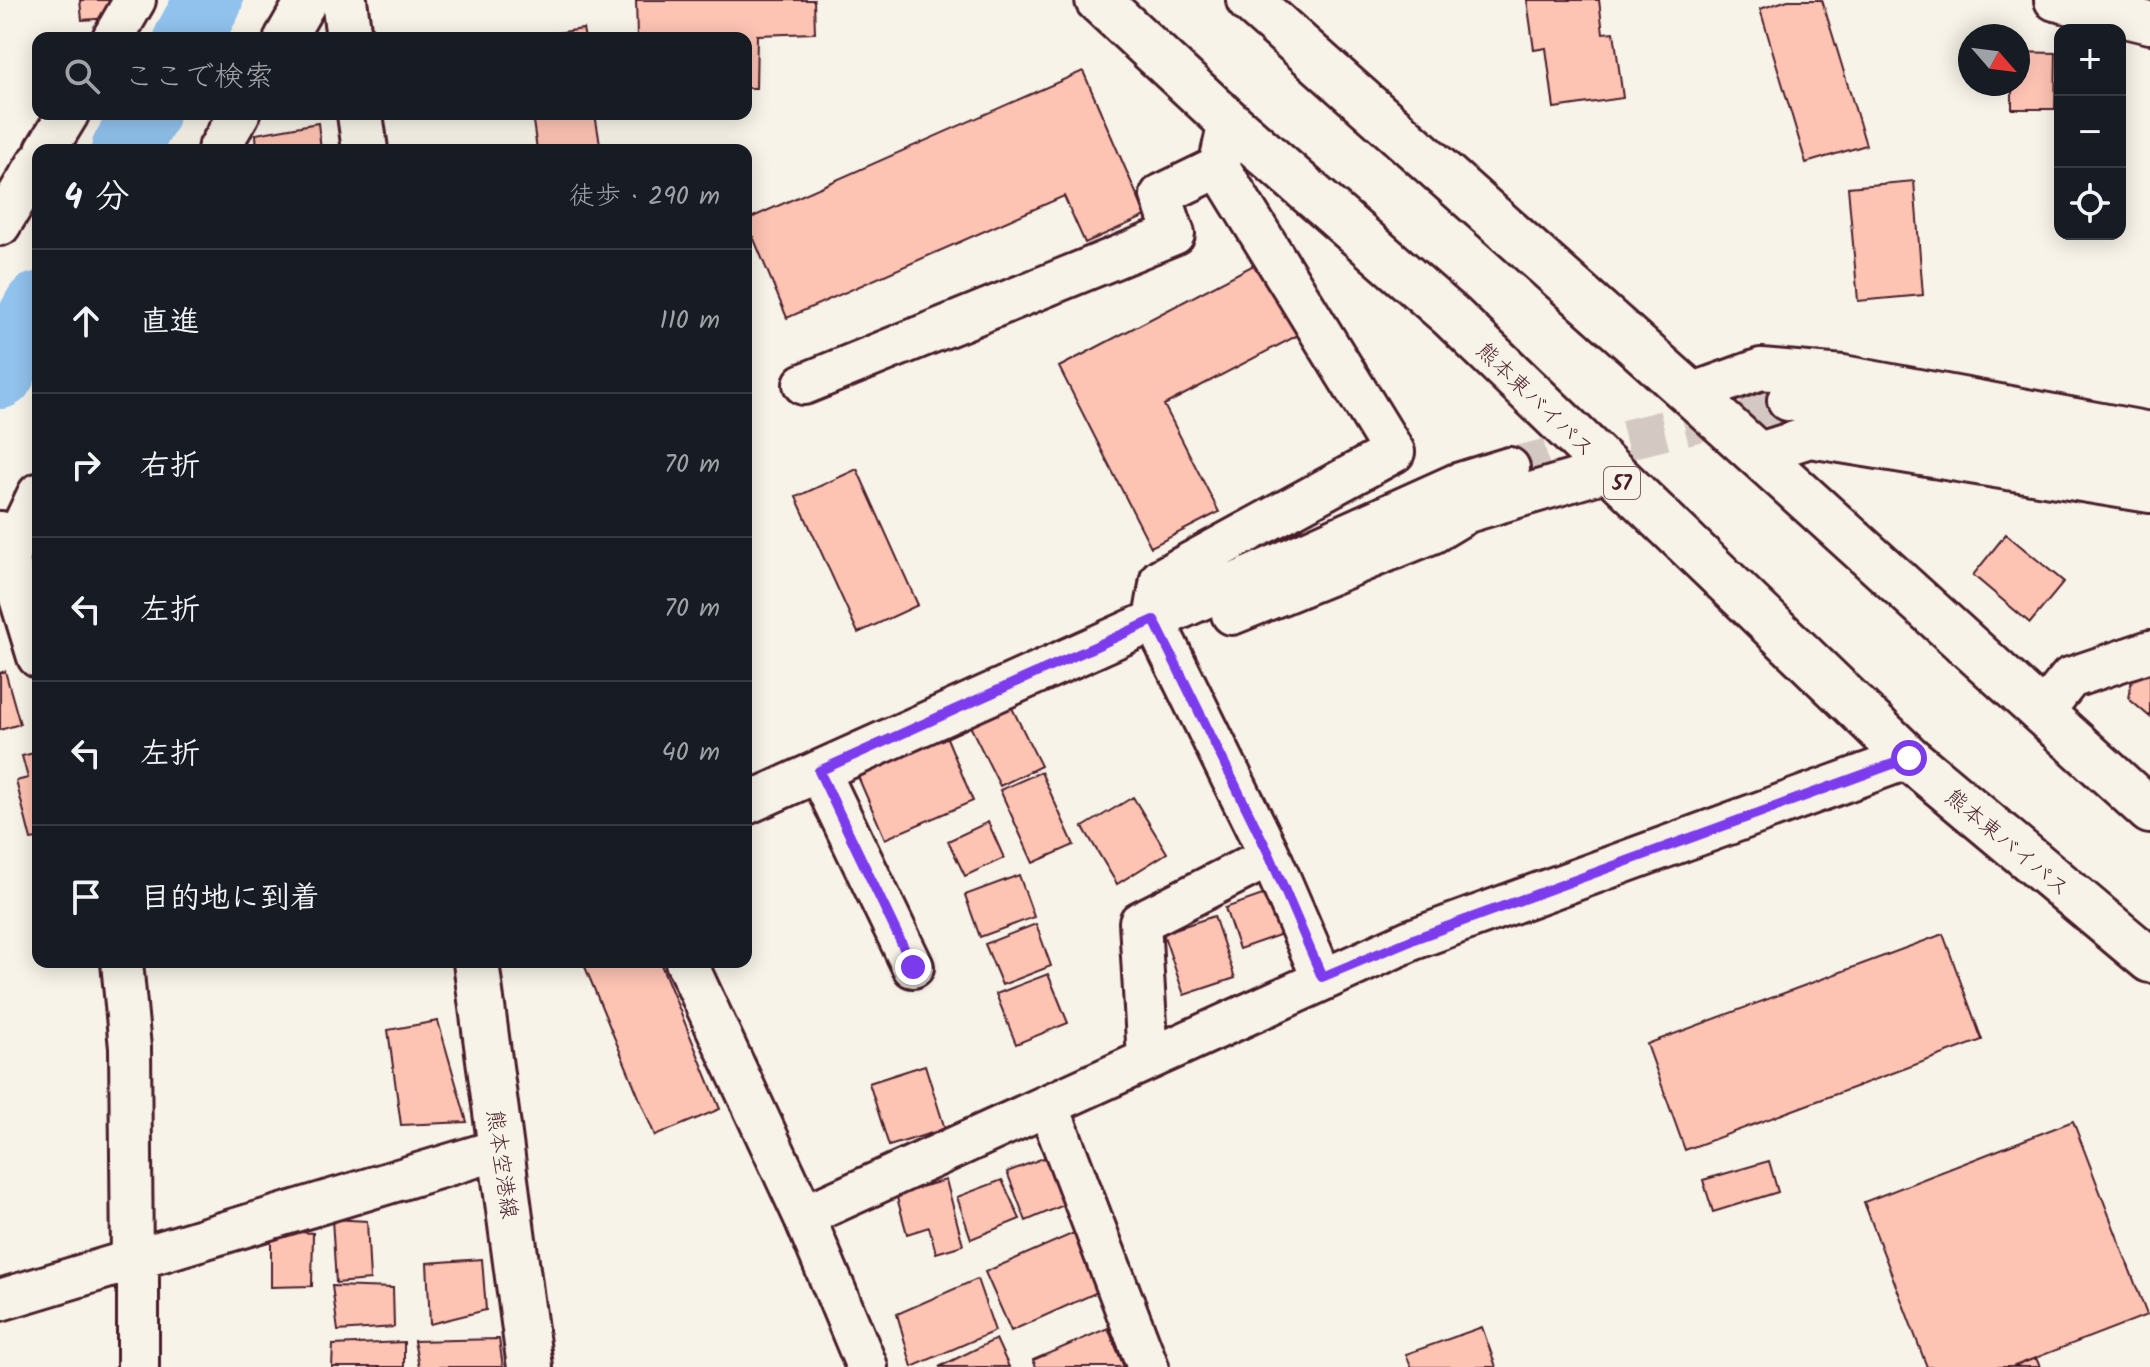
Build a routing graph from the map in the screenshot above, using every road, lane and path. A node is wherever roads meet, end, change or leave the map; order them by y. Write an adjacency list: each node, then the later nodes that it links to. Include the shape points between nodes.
1 (135, 0): 8 (street)
2 (307, 0): 9 (street)
3 (344, 0): 10 (main road)
4 (1098, 0): 14 (main road, 熊本東バイパス / 57)
5 (1249, 0): 22 (main road)
6 (2055, 0): 7 (street)
7 (2150, 23)
8 (116, 32)
9 (288, 32)
10 (348, 32)
11 (64, 120): 15 (street)
12 (236, 120): 16 (street)
13 (361, 120): 17 (main road)
14 (1229, 122): 18 (street); 28 (main road, 熊本東バイパス / 57, via 1451,316)
15 (50, 144)
16 (222, 144)
17 (364, 144)
18 (1219, 167): 21 (street, via 1161,195 1174,234); 32 (street, via 1394,452 1161,579)
19 (32, 173): 20 (street)
20 (0, 225)
21 (804, 384)
22 (1691, 394): 24 (street, via 1761,369 1843,376); 25 (main road)
23 (1788, 400): 26 (street)
24 (2150, 433)
25 (1756, 454): 29 (street, via 1810,437); 35 (main road)
26 (2150, 462)
27 (1509, 468): 32 (street, via 1457,484)
28 (1609, 470): 32 (street, via 1467,512 1432,533); 36 (main road, 熊本東バイパス / 57)
29 (2150, 492)
30 (32, 504): 31 (street)
31 (2, 556): 33 (street)
32 (1160, 630): 37 (street); 40 (street)
33 (32, 640)
34 (2150, 651): 35 (street, via 2070,678)
35 (2042, 713): 39 (main road)
36 (1909, 758): 41 (main road, 熊本東バイパス / 57); 46 (street)
37 (819, 771): 38 (street); 42 (street)
38 (752, 801)
39 (2150, 811)
40 (1270, 856): 46 (street); 47 (street, via 1140,922)
41 (2150, 960)
42 (913, 967)
43 (123, 968): 51 (street, via 130,1048)
44 (477, 968): 49 (main road, 熊本空港線)
45 (689, 968): 50 (street)
46 (1322, 977): 47 (street)
47 (1148, 1059): 48 (street)
48 (1048, 1105): 50 (street); 56 (street)
49 (501, 1149): 51 (street); 54 (main road, 熊本空港線)
50 (804, 1216): 55 (street)
51 (135, 1260): 52 (street); 53 (street)
52 (0, 1300)
53 (138, 1367)
54 (530, 1367)
55 (867, 1367)
56 (1148, 1367)

